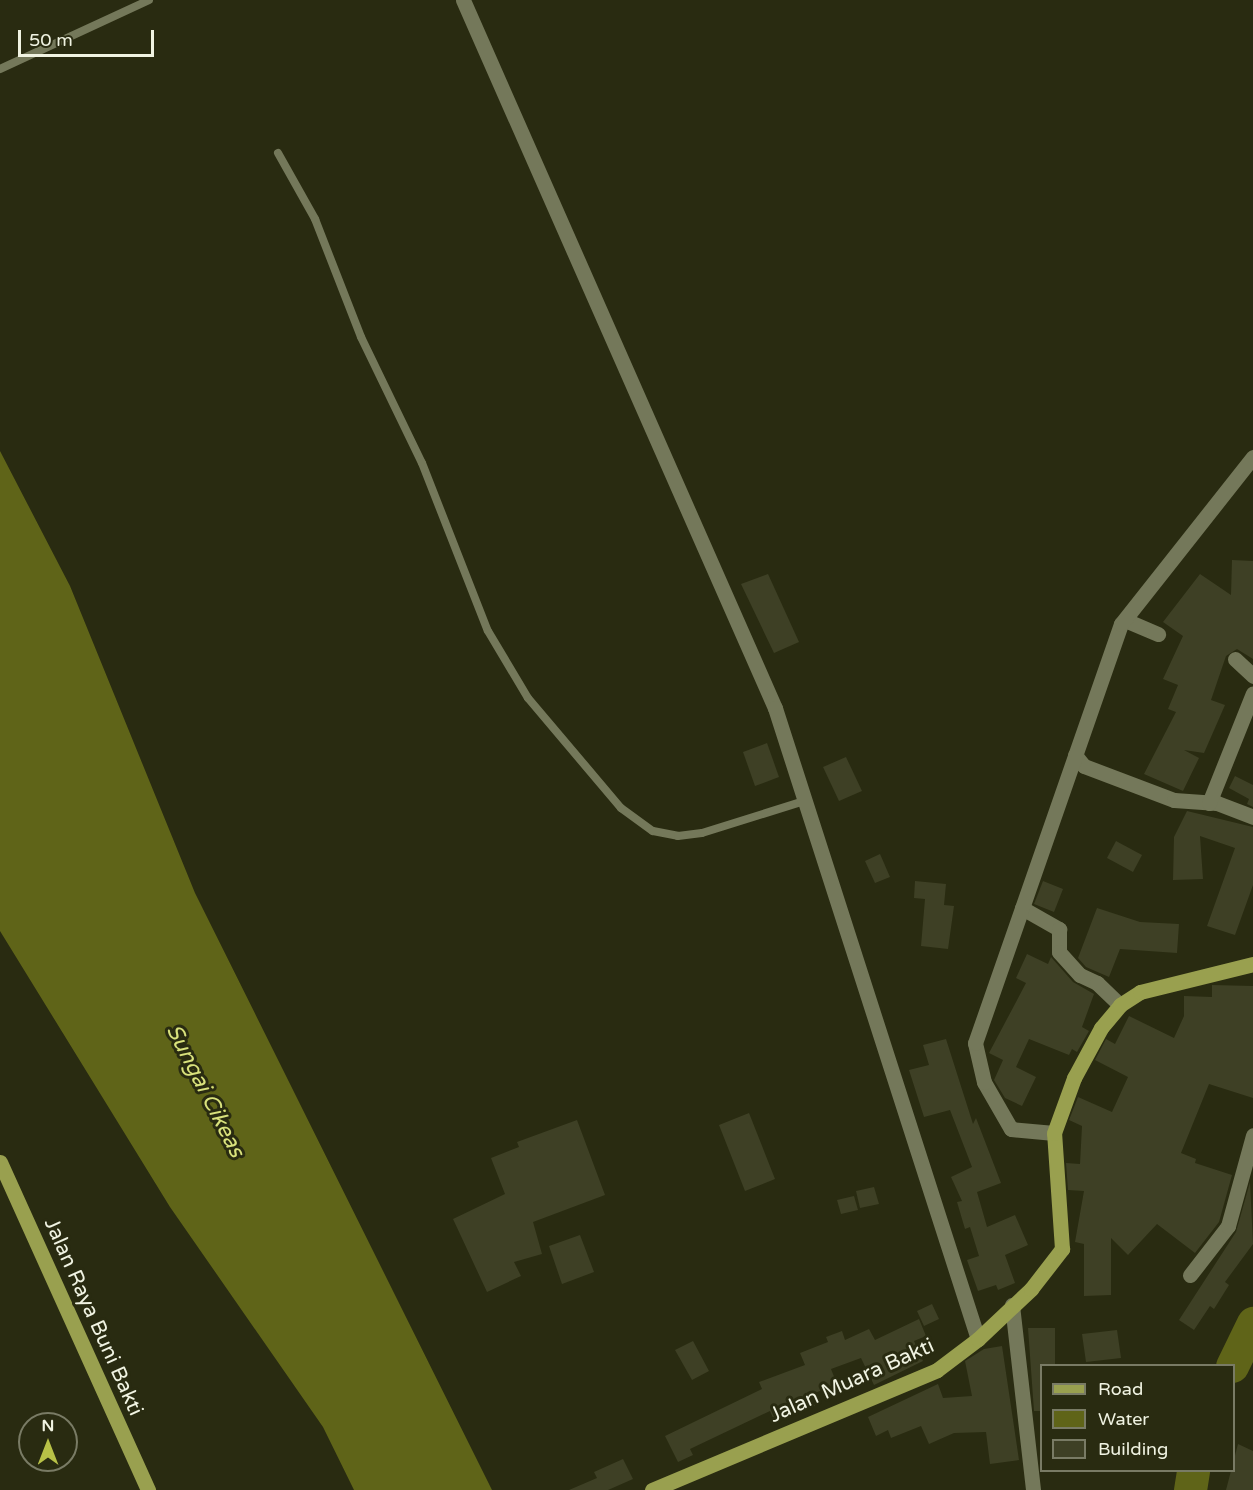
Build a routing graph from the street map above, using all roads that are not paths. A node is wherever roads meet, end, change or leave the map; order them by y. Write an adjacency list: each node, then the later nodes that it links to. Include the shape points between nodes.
1 (149, 0): 3 (lane)
2 (463, 0): 12 (street, via 775,708)
3 (0, 69)
4 (278, 153): 12 (lane, via 315,219 361,337 422,464 483,620 528,698 621,808 653,831 678,836 702,833)
5 (1253, 457): 6 (street)
6 (1125, 620): 7 (street); 11 (street)
7 (1158, 634)
8 (1235, 660): 9 (street)
9 (1253, 676)
10 (1253, 693): 13 (street)
11 (1076, 755): 13 (street, via 1084,766 1174,800); 15 (street)
12 (808, 800): 23 (street)
13 (1209, 802): 14 (street)
14 (1253, 817)
15 (1022, 908): 17 (street, via 1059,929 1059,952 1080,975 1097,983); 18 (street, via 975,1043 977,1061 1011,1129)
16 (1253, 964): 17 (main road, Jalan Muara Bakti, via 1173,980)
17 (1120, 1005): 18 (main road, Jalan Muara Bakti, via 1088,1050)
18 (1054, 1133): 22 (main road, Jalan Muara Bakti, via 1064,1243 1053,1264)
19 (1253, 1135): 21 (street, via 1228,1226)
20 (0, 1162): 24 (main road, Jalan Raya Buni Bakti)
21 (1190, 1275)
22 (1012, 1305): 23 (main road, Jalan Muara Bakti); 26 (street)
23 (978, 1339): 25 (main road, Jalan Muara Bakti, via 916,1380)
24 (148, 1490)
25 (652, 1490)
26 (1033, 1490)

